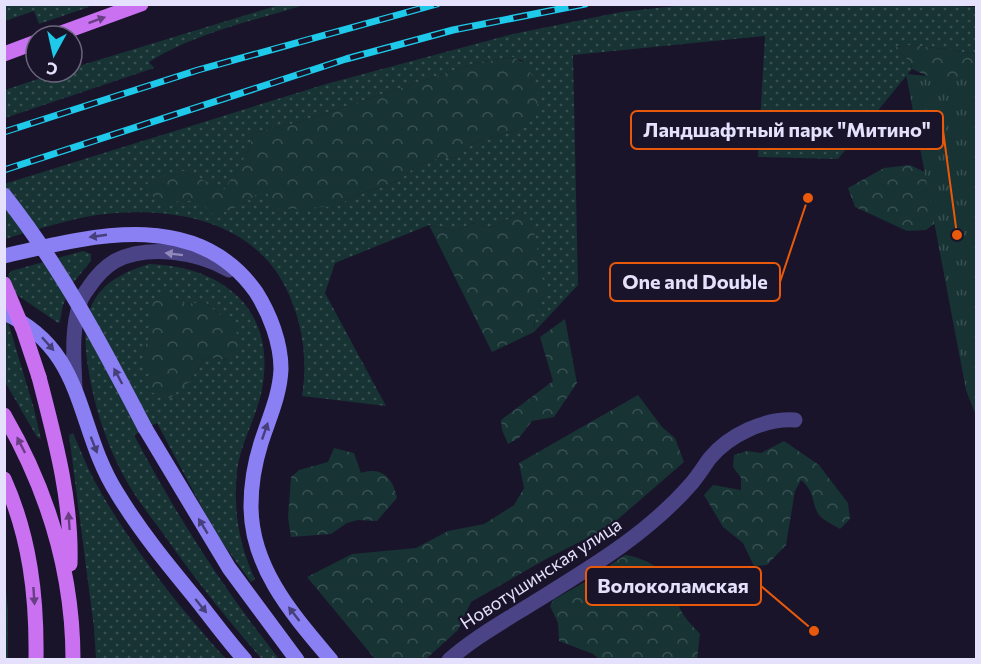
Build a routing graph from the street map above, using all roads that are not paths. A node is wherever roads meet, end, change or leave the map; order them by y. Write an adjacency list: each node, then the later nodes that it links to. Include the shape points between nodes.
1 (141, 4): 2 (main road, one-way to 1)
2 (84, 25)
3 (24, 46): 4 (main road)
4 (4, 54)
5 (4, 195): 18 (main road, one-way to 5, bridge, via 229,568 145,428 64,279)
6 (4, 256): 7 (main road, one-way to 6, via 230,263 204,248 171,237 103,235)
7 (247, 281): 10 (street, one-way to 10, via 199,257 166,252 138,254 114,262 94,279 80,300 74,329); 19 (main road, one-way to 7, via 278,594 255,536 251,506 254,473 279,393 281,368 271,322)
8 (4, 284): 14 (main road, one-way to 8, bridge, via 70,520 61,462 39,377)
9 (4, 313): 10 (main road, one-way to 10, via 42,337 59,356)
10 (75, 389): 17 (main road, one-way to 17, via 95,448 115,490 161,556)
11 (4, 415): 14 (main road, one-way to 11, via 52,519 22,445)
12 (795, 420): 20 (street, Новотушинская улица, via 782,419 730,440 647,526 606,558)
13 (4, 479): 15 (main road, one-way to 15, via 28,547)
14 (69, 600): 16 (main road)
15 (36, 660)
16 (73, 660)
17 (245, 660)
18 (297, 660)
19 (331, 660)
20 (449, 660)

